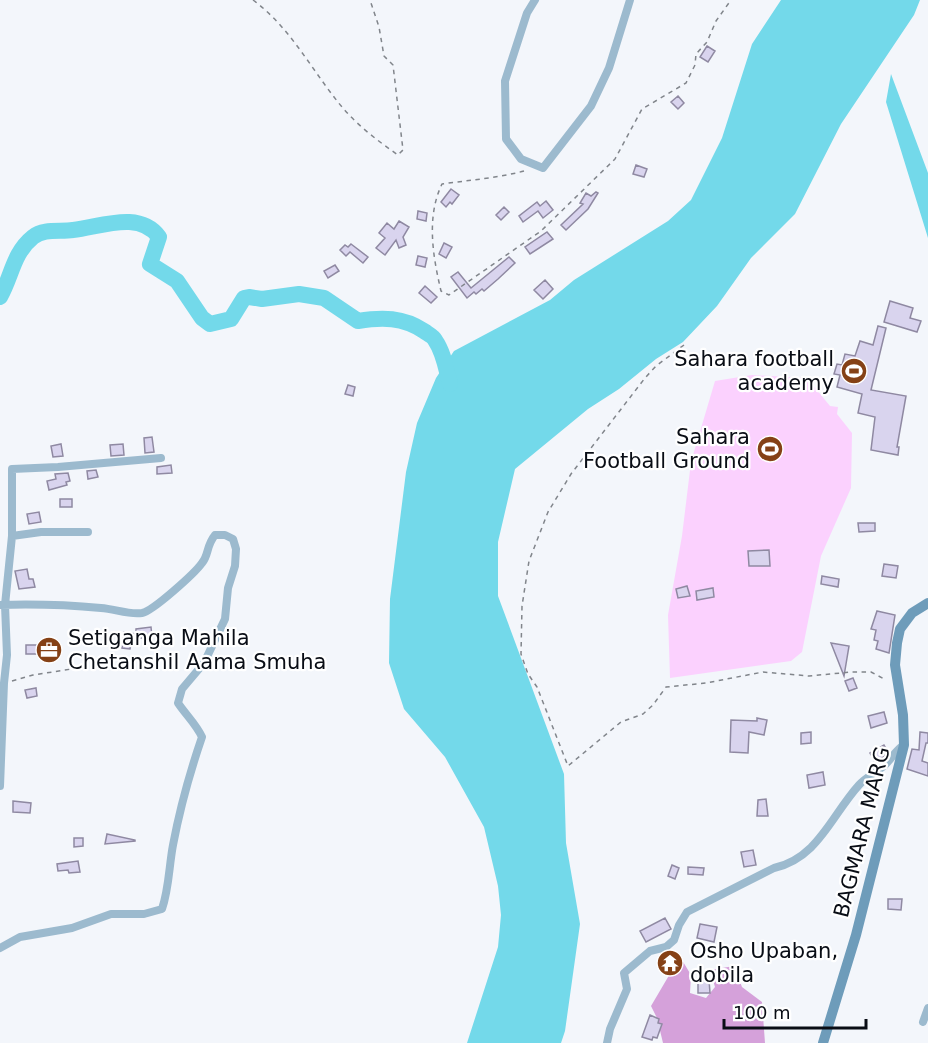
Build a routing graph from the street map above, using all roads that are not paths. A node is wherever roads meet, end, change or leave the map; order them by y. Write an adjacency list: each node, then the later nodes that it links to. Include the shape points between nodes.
1 (536, 0): 2 (street, via 527,13 506,81 506,139 521,159 543,168 591,106 609,68)
2 (630, 0)
3 (161, 458): 5 (street, via 12,469)
4 (88, 532): 5 (street)
5 (12, 536): 7 (street)
6 (928, 603): 8 (main road, BAGMARA MARG, via 912,613 900,628 895,665)
7 (2, 605): 9 (street, via 7,631); 11 (street, via 145,613 203,562 208,543 215,535 233,539 236,549 225,619 204,663 182,689 178,703 202,737 176,831 162,909 144,914 111,914 72,928 20,937)
8 (904, 745): 14 (street, via 860,784 809,850 788,865 774,868 687,912 674,940 666,947 650,951 624,973 627,989); 15 (main road, BAGMARA MARG, via 856,936)
9 (1, 776): 10 (street)
10 (0, 786)
11 (0, 948)
12 (928, 1008): 13 (street)
13 (923, 1022)
14 (607, 1043)
15 (823, 1043)

